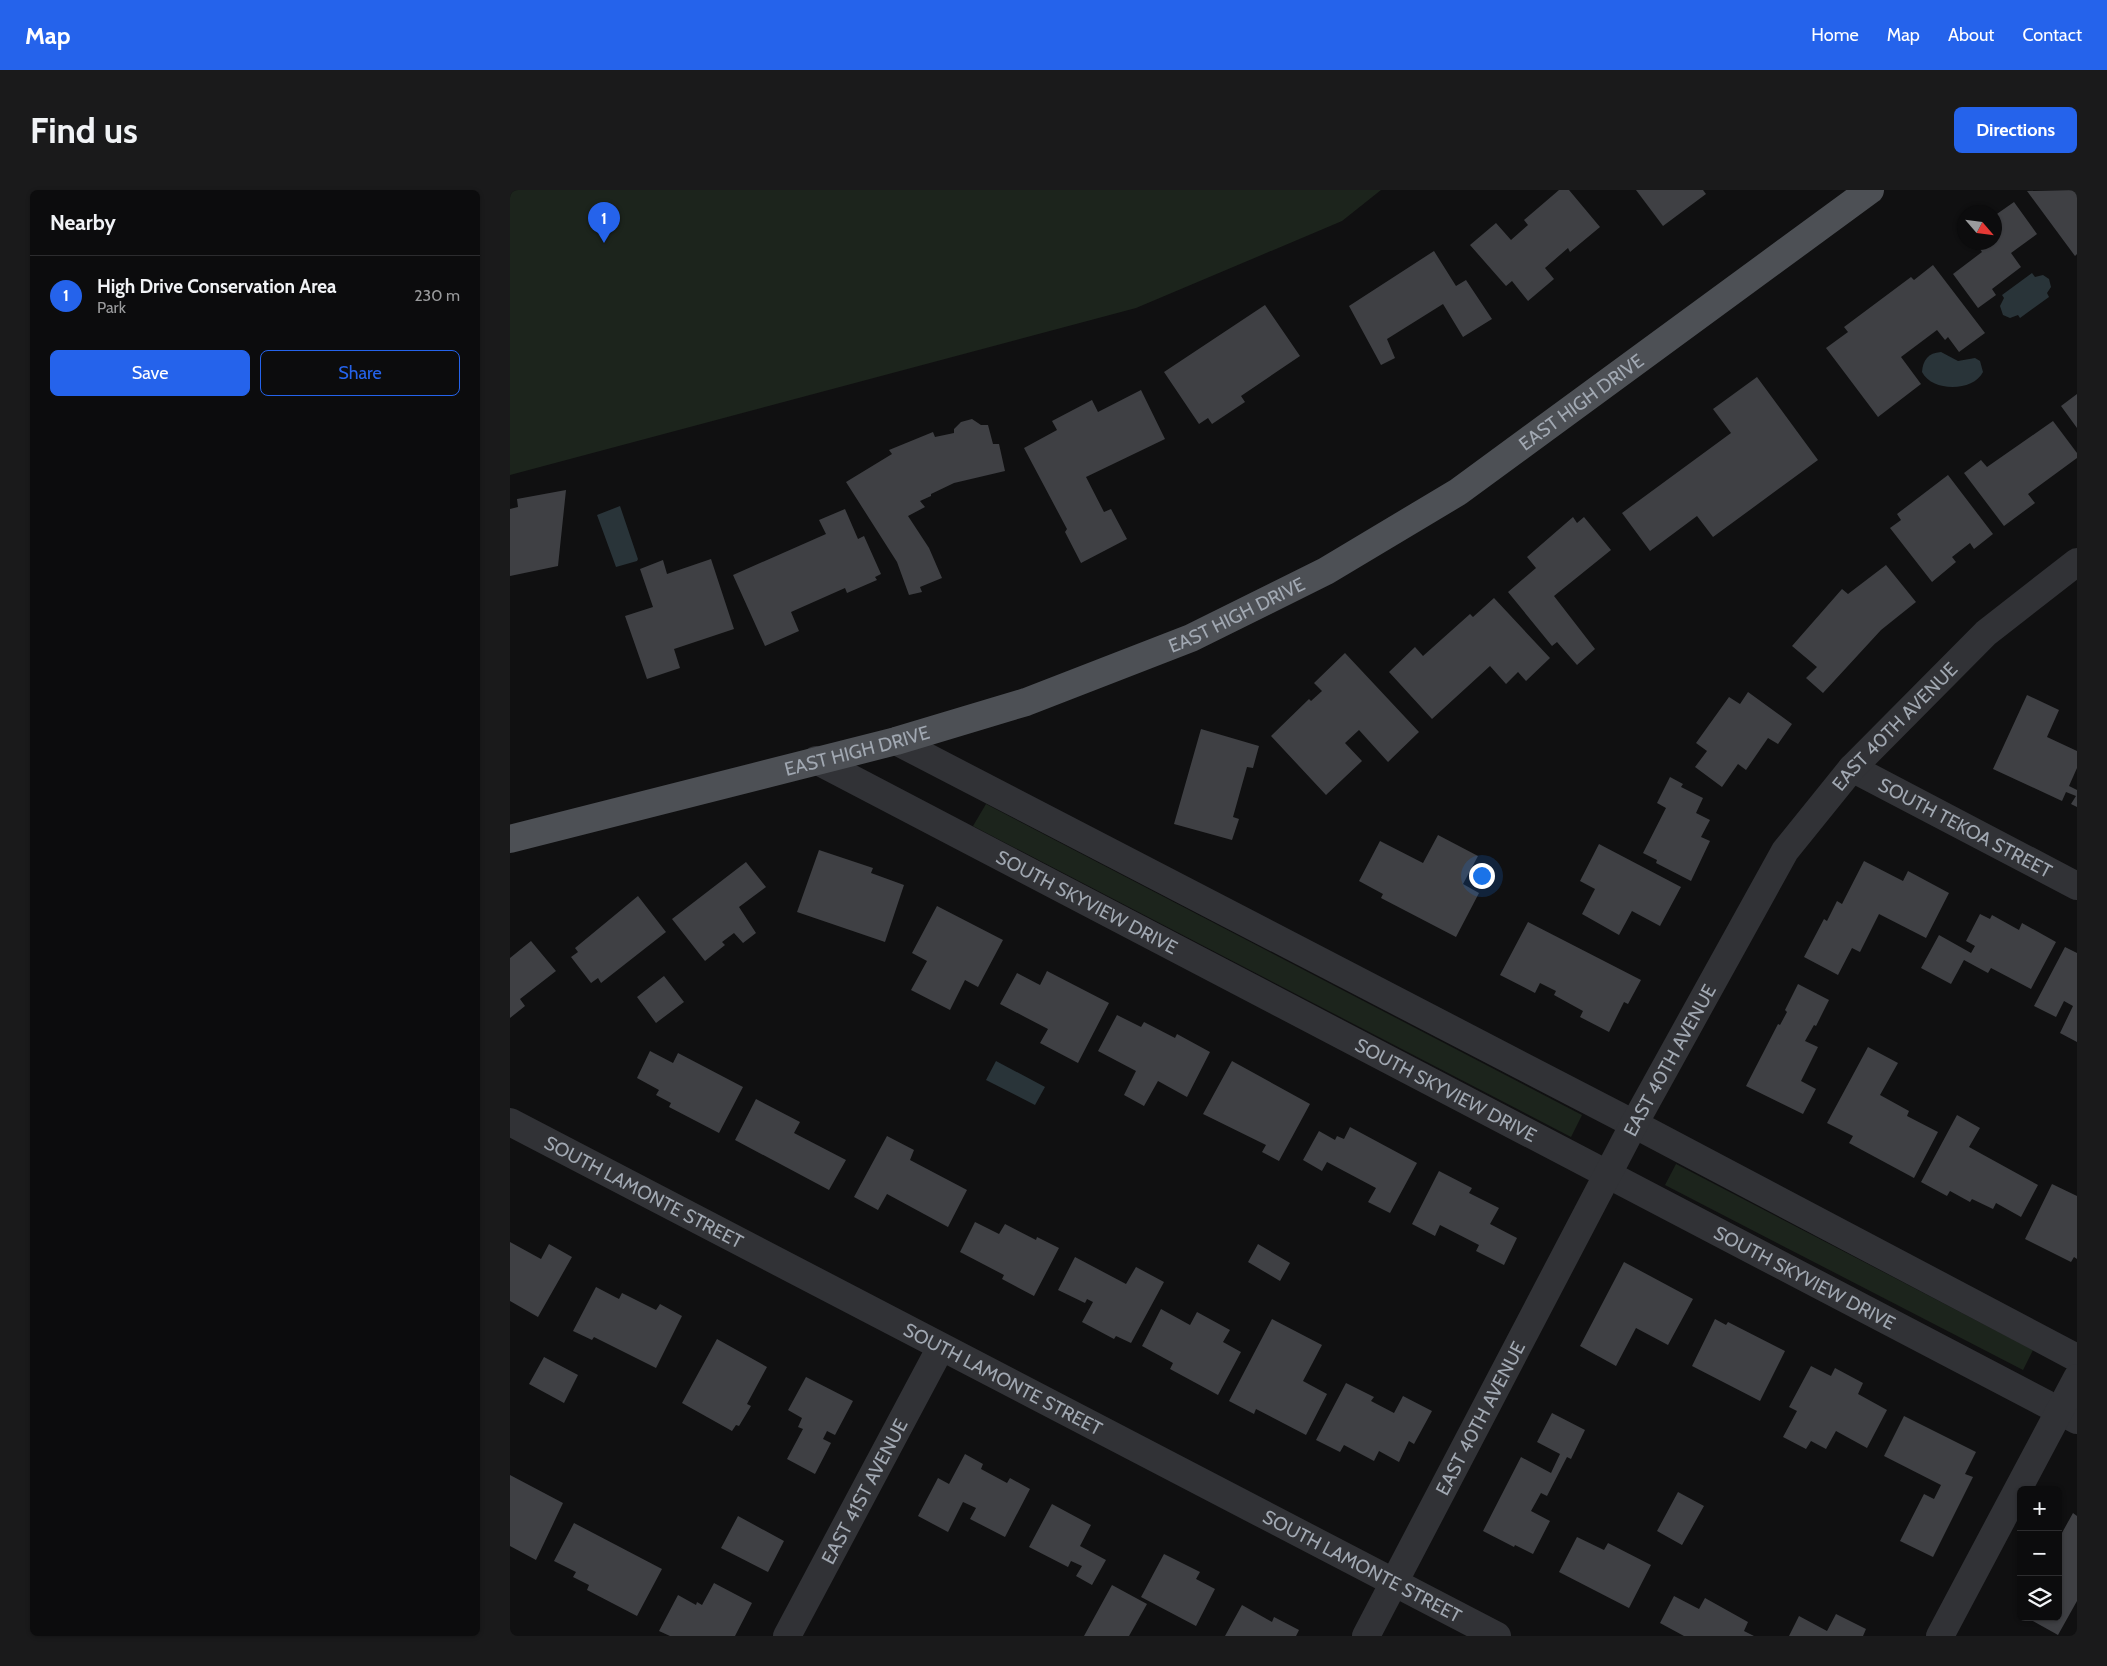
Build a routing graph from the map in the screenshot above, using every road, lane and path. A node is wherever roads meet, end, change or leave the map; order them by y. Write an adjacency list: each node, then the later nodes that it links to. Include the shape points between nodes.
1 (1870, 190): 3 (main road, EAST HIGH DRIVE, via 1458,492 1326,571 1173,645 1026,702)
2 (2077, 562): 5 (street, EAST 40TH AVENUE, via 1986,633)
3 (896, 742): 4 (main road, EAST HIGH DRIVE); 9 (street)
4 (816, 760): 6 (main road, EAST HIGH DRIVE); 10 (street, SOUTH SKYVIEW DRIVE)
5 (1852, 768): 7 (street, SOUTH TEKOA STREET); 9 (street, EAST 40TH AVENUE, via 1785,851)
6 (510, 840)
7 (2077, 886)
8 (510, 1122): 11 (street, SOUTH LAMONTE STREET)
9 (1634, 1124): 10 (street, EAST 40TH AVENUE); 12 (street)
10 (1608, 1175): 14 (street, SOUTH SKYVIEW DRIVE); 15 (street, EAST 40TH AVENUE)
11 (941, 1347): 15 (street, SOUTH LAMONTE STREET); 16 (street, EAST 41ST AVENUE)
12 (2077, 1358)
13 (2077, 1378): 14 (street)
14 (2068, 1416): 19 (street)
15 (1395, 1582): 17 (street, EAST 40TH AVENUE); 18 (street, SOUTH LAMONTE STREET)
16 (787, 1636)
17 (1366, 1636)
18 (1497, 1636)
19 (1940, 1636)

